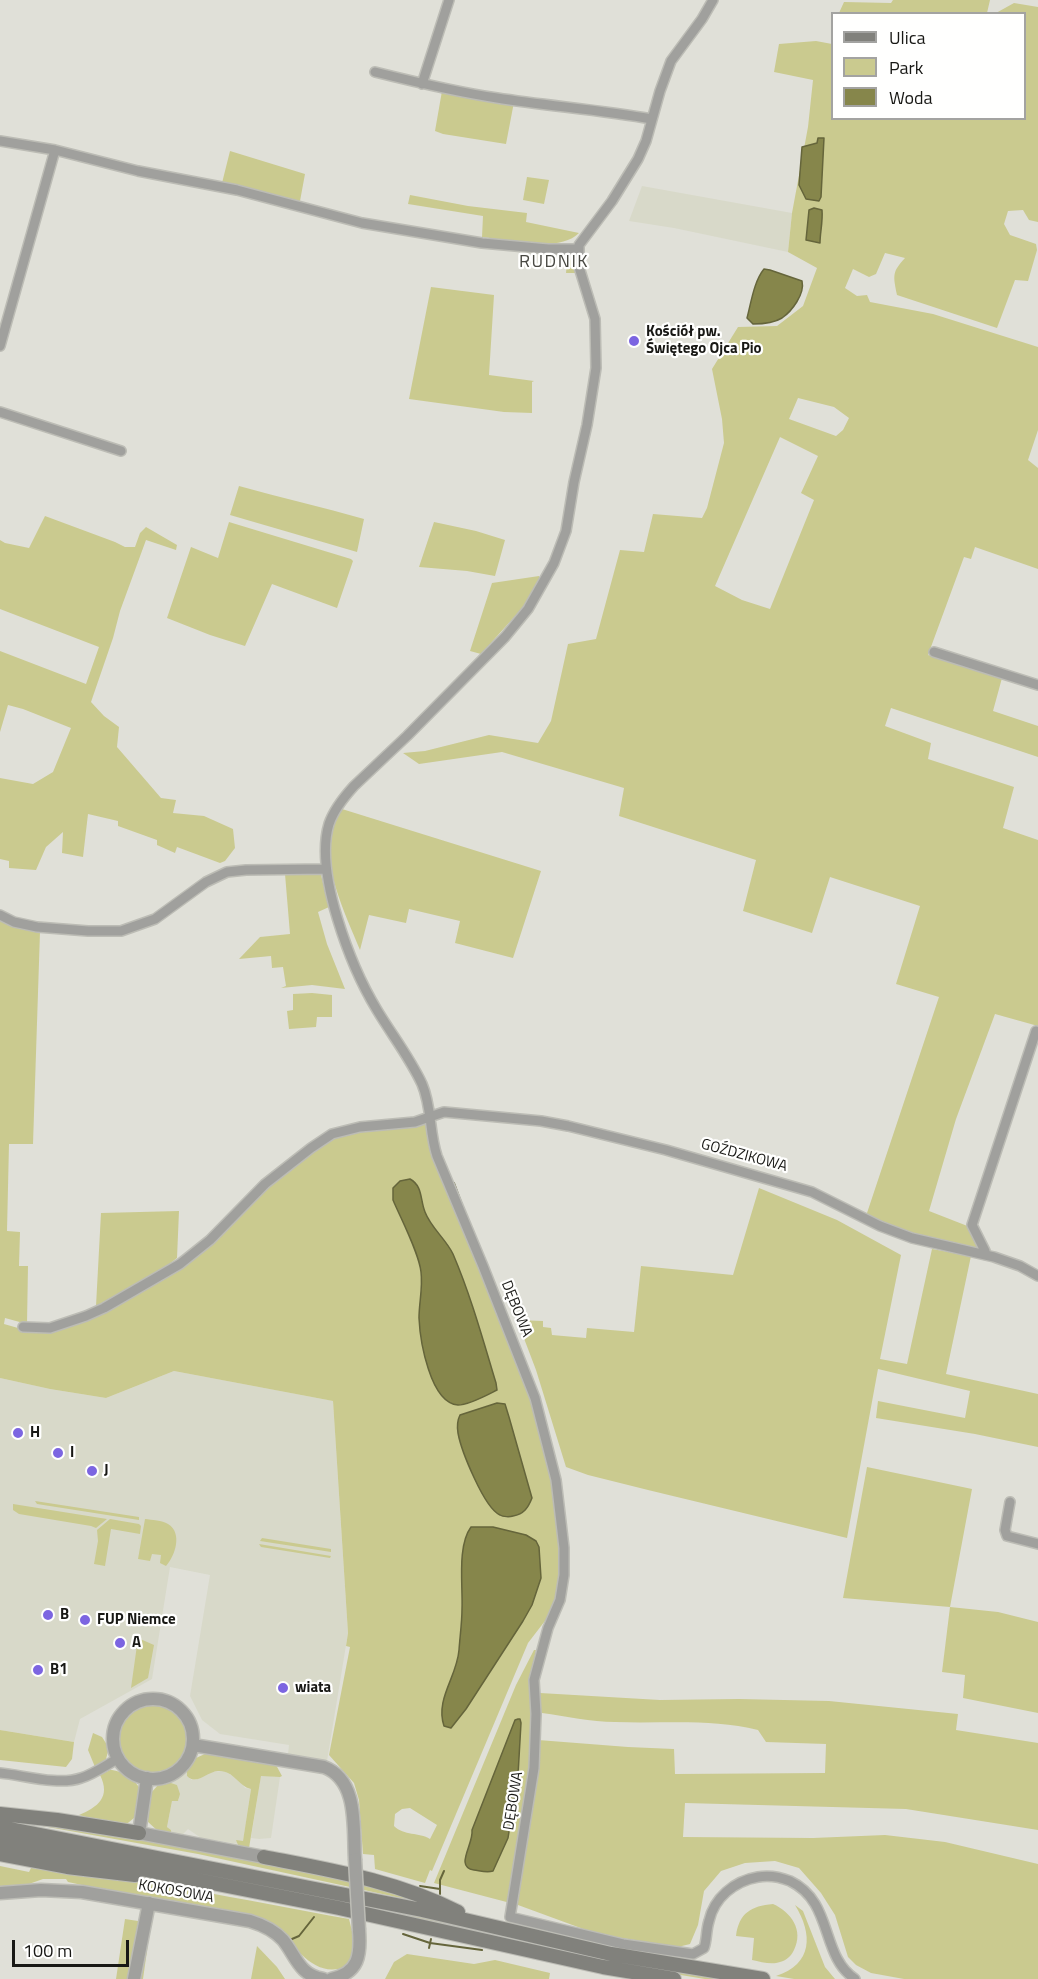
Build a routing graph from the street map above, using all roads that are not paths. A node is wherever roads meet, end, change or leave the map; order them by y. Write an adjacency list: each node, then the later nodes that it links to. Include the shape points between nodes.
1 (449, 0): 4 (street)
2 (714, 0): 5 (street, via 671,61)
3 (375, 72): 4 (street)
4 (422, 84): 5 (street, via 499,99)
5 (652, 119): 8 (street, via 635,164)
6 (0, 141): 7 (street)
7 (55, 150): 8 (street, via 237,190 362,223 490,244); 9 (street)
8 (578, 249): 14 (street, DĘBOWA, via 579,267 595,319 596,363 589,418 563,542 528,609 511,630 354,786 333,814 326,836)
9 (0, 346)
10 (0, 412): 11 (street)
11 (121, 451)
12 (934, 652): 13 (street)
13 (1038, 685)
14 (326, 868): 15 (street, via 227,872 154,919 121,931 37,927); 17 (street, DĘBOWA, via 351,957 370,998 422,1084)
15 (0, 915)
16 (1036, 1031): 18 (street, via 972,1225)
17 (430, 1117): 18 (street, GOŹDZIKOWA, via 444,1112 523,1119 619,1138 801,1188 912,1239); 20 (street, GOŹDZIKOWA, via 332,1134 265,1184 210,1240 180,1264 86,1316 50,1328); 37 (street, DĘBOWA, via 436,1156 535,1398 552,1459 563,1536 562,1589 534,1680 534,1768)
18 (985, 1255): 19 (street, GOŹDZIKOWA, via 1014,1263)
19 (1038, 1276)
20 (23, 1327)
21 (1010, 1502): 22 (street, via 1007,1536)
22 (1038, 1544)
23 (193, 1745): 24 (street, via 192,1726 182,1711 163,1700 144,1700 128,1708 115,1726); 26 (street, via 188,1760 177,1771 166,1777); 40 (street, bridge, via 324,1767 343,1780 350,1793 360,1950 356,1964)
24 (118, 1758): 25 (street, via 75,1780); 26 (street, via 132,1773)
25 (0, 1773)
26 (147, 1778): 29 (street)
27 (0, 1814): 29 (main road)
28 (0, 1827): 36 (main road)
29 (139, 1833): 32 (street)
30 (0, 1841): 33 (main road)
31 (0, 1854): 33 (main road, via 95,1871)
32 (264, 1857): 36 (main road, via 365,1877 421,1896)
33 (185, 1878): 41 (main road)
34 (0, 1893): 35 (street, KOKOSOWA, via 71,1891)
35 (149, 1903): 38 (street); 39 (street, KOKOSOWA, via 262,1925 283,1941 306,1973)
36 (477, 1923): 37 (main road)
37 (508, 1923): 42 (main road, via 620,1955); 43 (street, via 693,1954 704,1948 711,1913 727,1891 752,1878 778,1878 811,1897 839,1963)
38 (134, 1979)
39 (322, 1979)
40 (331, 1979)
41 (674, 1979)
42 (763, 1979)
43 (855, 1979)

